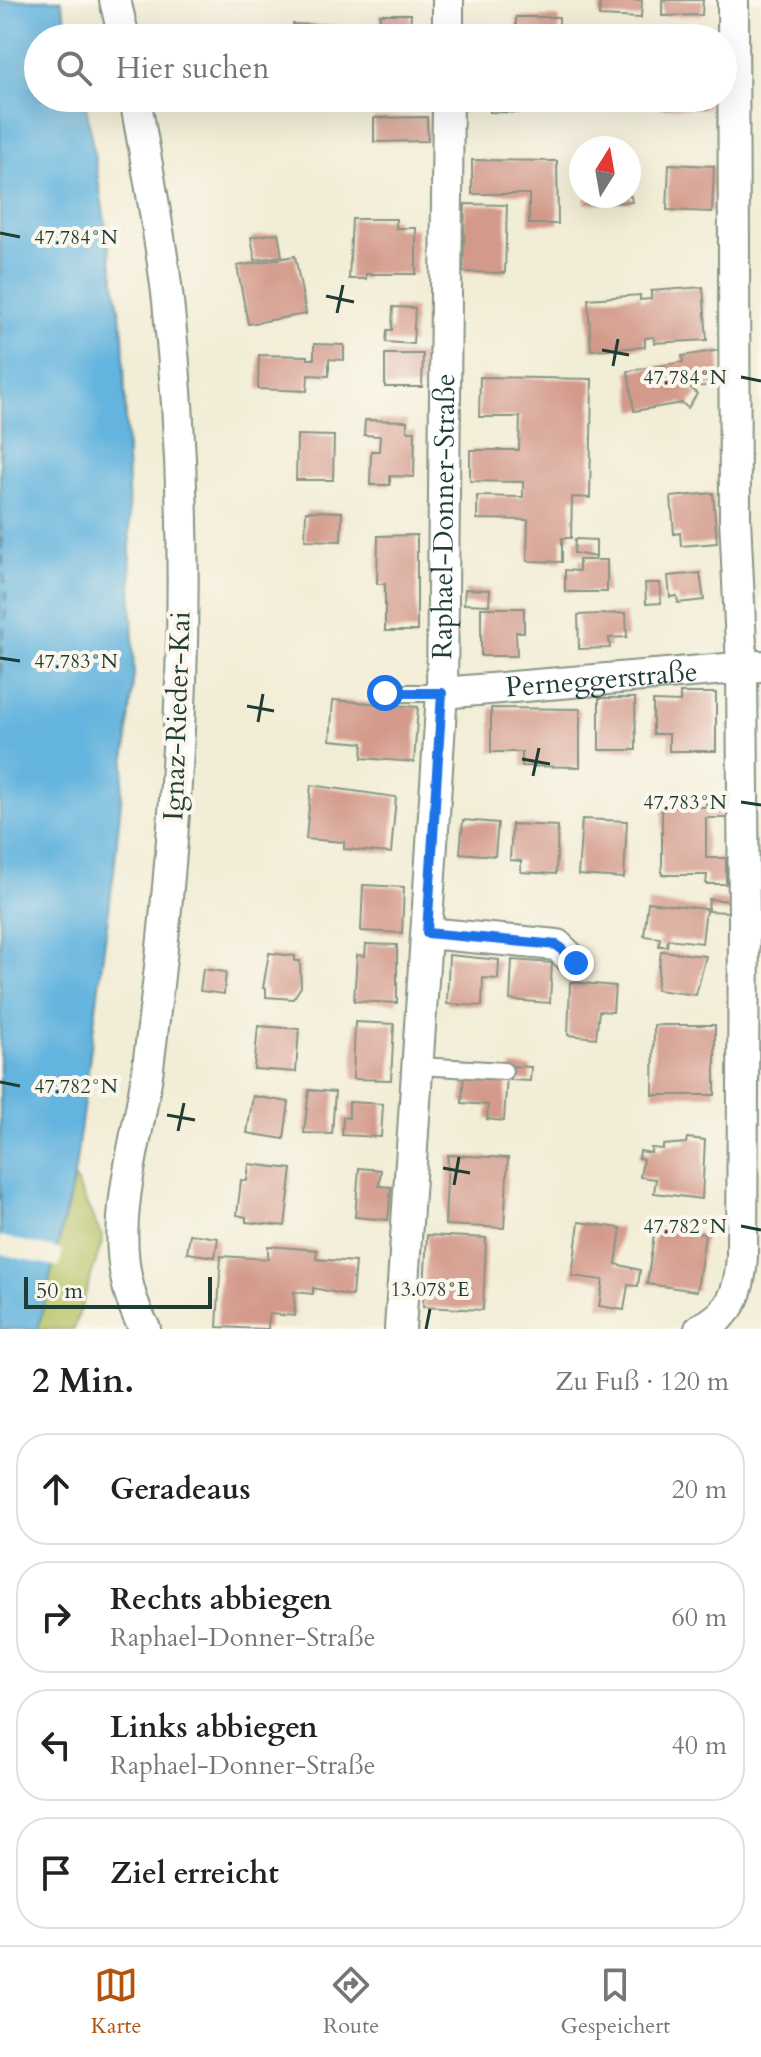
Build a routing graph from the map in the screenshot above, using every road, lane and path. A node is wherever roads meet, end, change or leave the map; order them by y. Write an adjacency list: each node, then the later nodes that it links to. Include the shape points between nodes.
1 (115, 0): 4 (street)
2 (448, 0): 5 (street)
3 (733, 0): 6 (street)
4 (121, 24)
5 (448, 24)
6 (734, 24)
7 (737, 97): 10 (street)
8 (137, 112): 22 (street, Ignaz-Rieder-Kai, via 168,301 182,499 181,676 168,897 121,1238 123,1266)
9 (448, 112): 13 (street, Raphael-Donner-Straße)
10 (748, 362): 11 (street, via 735,518)
11 (752, 666): 13 (street, Perneggerstraße); 14 (street)
12 (385, 693): 13 (lane)
13 (442, 693): 15 (street, Raphael-Donner-Straße)
14 (753, 917): 19 (street)
15 (427, 933): 16 (street, via 557,945); 17 (street, Raphael-Donner-Straße)
16 (576, 963)
17 (420, 1066): 18 (lane); 23 (street, Raphael-Donner-Straße)
18 (504, 1071)
19 (751, 1083): 20 (street)
20 (751, 1274): 21 (street)
21 (730, 1320): 24 (street)
22 (145, 1329)
23 (400, 1329)
24 (700, 1329)

